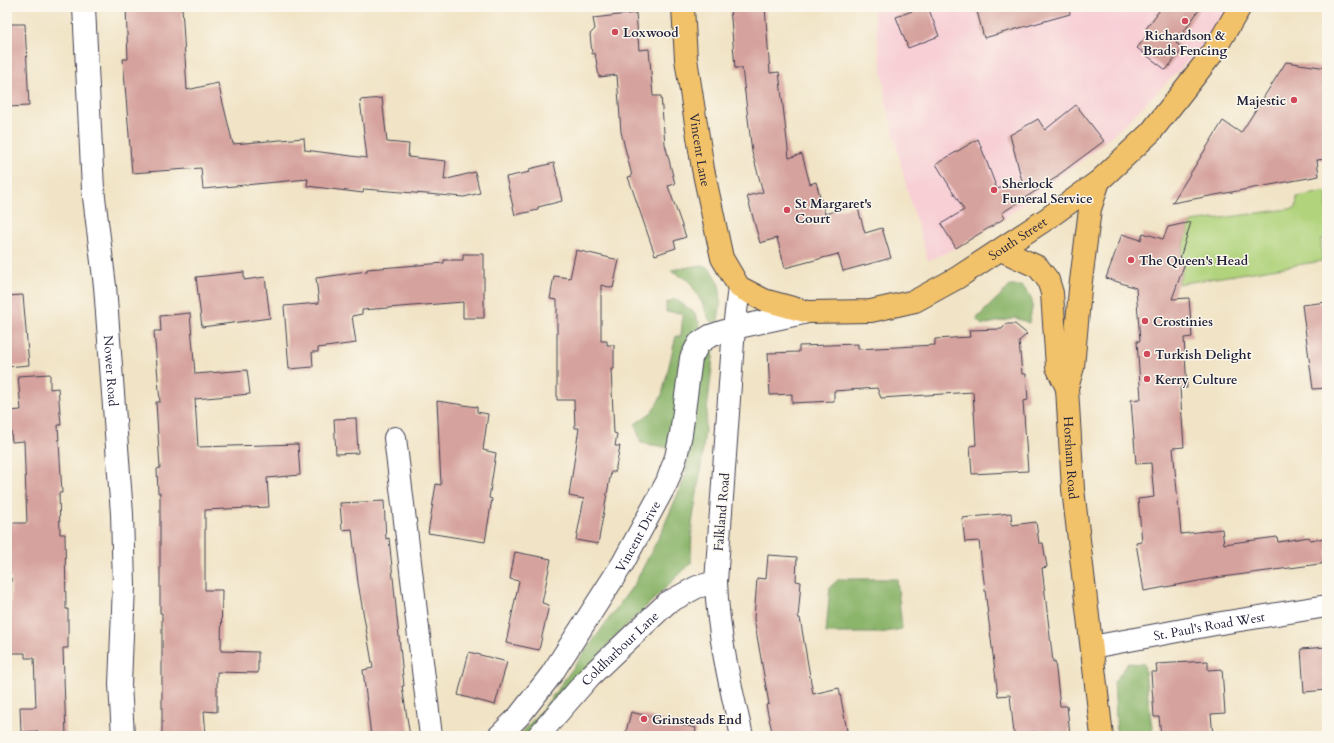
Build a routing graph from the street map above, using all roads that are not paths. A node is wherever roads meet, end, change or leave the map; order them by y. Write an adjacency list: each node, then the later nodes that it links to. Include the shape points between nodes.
1 (84, 7): 14 (street, Nower Road, via 93,189 105,286 122,506 124,585 120,684)
2 (683, 7): 6 (main road, Vincent Lane, via 686,59 703,169 722,258)
3 (1240, 7): 4 (main road, South Street, via 1212,54 1150,132)
4 (1099, 181): 5 (main road, South Street); 9 (main road, Horsham Road, via 1090,209 1074,367)
5 (1001, 250): 7 (main road, South Street, via 915,302 871,311); 9 (main road, via 1038,267 1048,280 1052,293 1057,367)
6 (739, 287): 7 (main road, South Street, via 764,300); 8 (street, Falkland Road)
7 (808, 312): 8 (street, South Street)
8 (734, 328): 11 (street, Falkland Road); 16 (street, Vincent Drive, via 710,336 699,343 691,358 681,434 667,482 623,563 551,675 520,716)
9 (1067, 388): 13 (main road, Horsham Road, via 1074,489)
10 (395, 438): 15 (street)
11 (716, 582): 17 (street, Coldharbour Lane, via 697,587 667,603 590,676); 18 (street, Falkland Road, via 718,618)
12 (1327, 606): 13 (street, St. Paul's Road West)
13 (1092, 647): 19 (main road, Horsham Road)
14 (123, 736)
15 (431, 736)
16 (499, 736)
17 (538, 736)
18 (742, 736)
19 (1102, 736)

